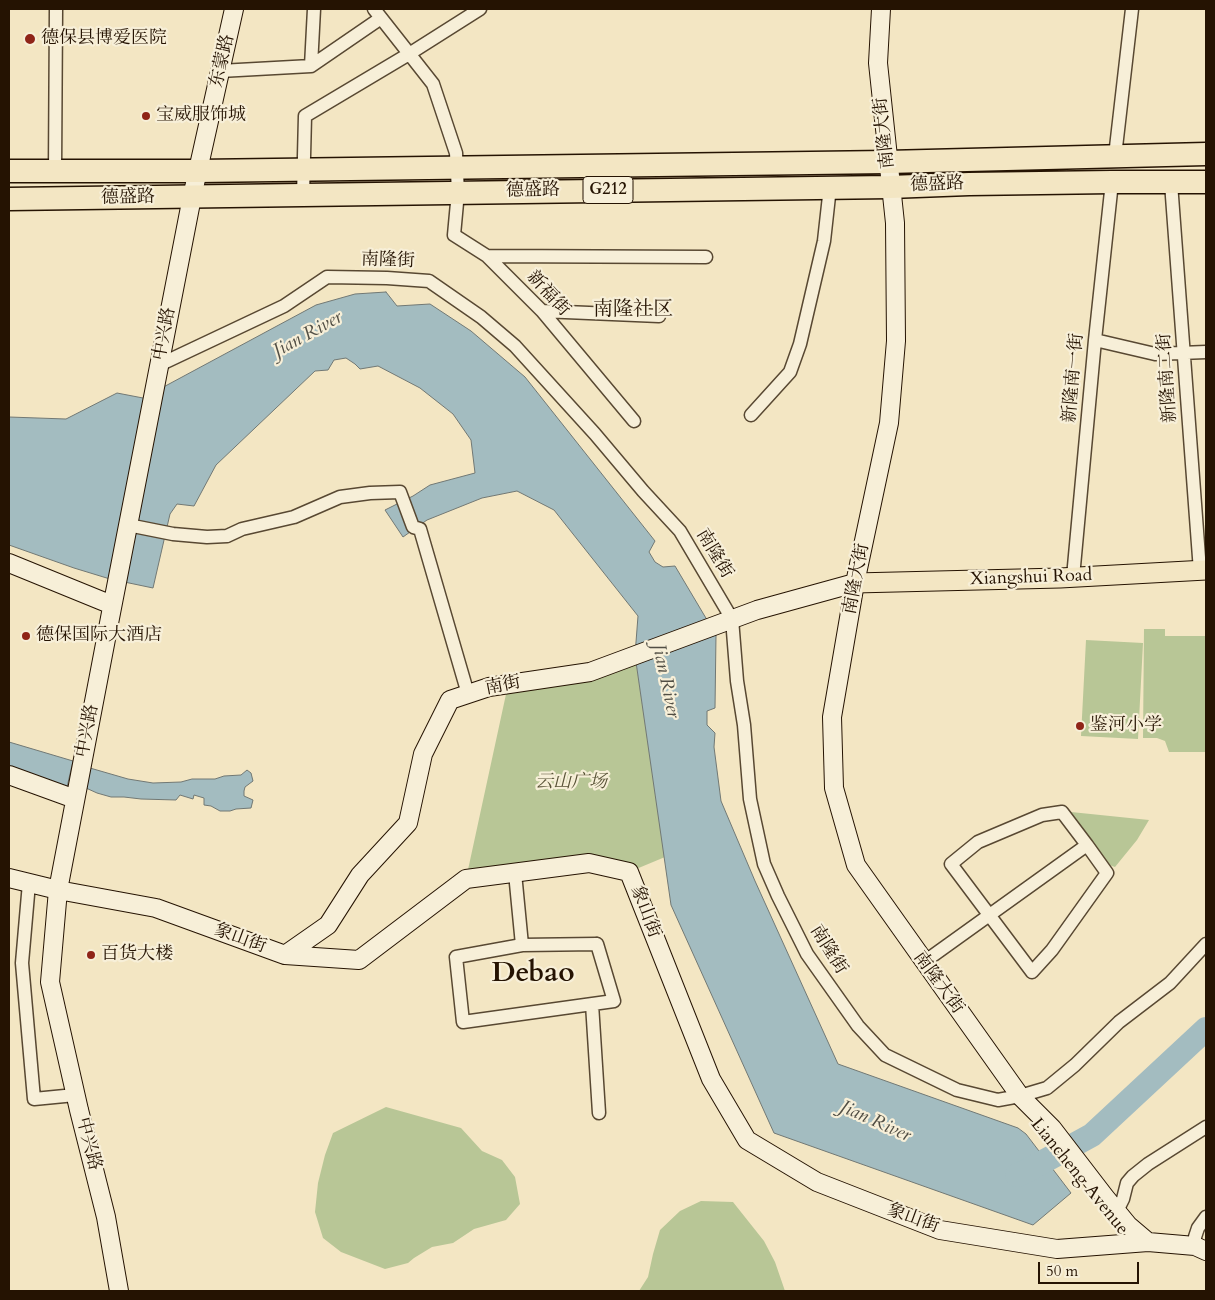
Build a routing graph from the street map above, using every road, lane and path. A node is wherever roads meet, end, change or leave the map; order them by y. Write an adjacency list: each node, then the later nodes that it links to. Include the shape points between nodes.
1 (56, 9): 17 (street)
2 (234, 9): 10 (main road, 东蒙路)
3 (314, 9): 9 (street)
4 (480, 9): 8 (street)
5 (881, 9): 13 (main road, 南隆大街, via 878,63)
6 (1132, 9): 12 (street)
7 (378, 14): 8 (street); 9 (street)
8 (409, 54): 14 (street, via 433,84 456,153); 15 (street, via 305,116)
9 (311, 66): 10 (street)
10 (220, 71): 18 (main road, 东蒙路)
11 (1206, 154): 12 (highway, G212)
12 (1115, 156): 13 (highway, G212)
13 (888, 161): 14 (highway, G212); 23 (main road, 南隆大街)
14 (457, 167): 15 (highway, G212); 24 (street)
15 (304, 170): 18 (highway, G212); 25 (street)
16 (9, 171): 17 (highway, G212)
17 (54, 171): 18 (highway, G212)
18 (198, 171): 26 (main road, 中兴路)
19 (1112, 182): 21 (highway, 德盛路 / G212); 23 (highway, 德盛路 / G212); 32 (street, 新隆南一街)
20 (1206, 182): 21 (highway, 德盛路 / G212)
21 (1171, 183): 34 (street, 新隆南二街)
22 (830, 187): 23 (highway, 德盛路 / G212); 24 (highway, 德盛路 / G212); 36 (street, via 824,241 800,344 790,372)
23 (890, 187): 42 (main road, 南隆大街, via 895,223 896,341 889,423)
24 (458, 192): 25 (highway, 德盛路 / G212); 28 (street, 新福街, via 454,235)
25 (303, 196): 26 (highway, 德盛路 / G212)
26 (192, 197): 27 (highway, 德盛路 / G212); 35 (main road, 中兴路)
27 (9, 199)
28 (487, 256): 29 (street); 30 (street, 新福街)
29 (706, 257)
30 (542, 312): 31 (street); 37 (street, 新福街)
31 (659, 316)
32 (1095, 340): 34 (street, via 1155,354); 41 (street, 新隆南一街)
33 (1206, 352): 34 (street)
34 (1184, 353): 40 (street, 新隆南二街)
35 (159, 365): 38 (main road, 中兴路); 44 (street, 南隆街, via 284,306 327,277 429,281 481,317 515,346 589,427 680,531)
36 (751, 415)
37 (634, 420)
38 (128, 525): 43 (main road, 中兴路); 45 (street, via 173,534 227,536 242,529 294,517 340,497 400,492 413,527 420,529)
39 (9, 563): 43 (main road)
40 (1203, 571): 41 (main road, Xiangshui Road)
41 (1073, 577): 42 (main road, Xiangshui Road)
42 (855, 583): 44 (main road, 南街); 57 (main road, 南隆大街, via 832,717 834,788 856,865)
43 (112, 605): 47 (main road, 中兴路)
44 (732, 619): 45 (main road, 南街, via 590,672 489,687); 60 (street, 南隆街, via 756,832 764,864 807,954 858,1026 884,1055 957,1090 998,1100)
45 (468, 694): 56 (main road, 南街, via 450,700 423,754 408,823 360,875 328,925)
46 (9, 775): 47 (main road)
47 (75, 800): 52 (main road, 中兴路)
48 (1088, 845): 53 (street); 53 (street, via 1062,812 1042,815 978,842 951,864); 53 (street, via 1107,873 1052,950 1032,972)
49 (515, 872): 55 (street); 56 (main road, 象山街, via 466,879 359,960); 66 (main road, 象山街, via 589,863 629,872 715,1087 748,1140 817,1182 940,1230 1058,1249)
50 (9, 878): 51 (main road, 象山街)
51 (29, 883): 52 (main road, 象山街); 59 (street, via 22,963 34,1099)
52 (58, 890): 56 (main road, 象山街, via 156,908); 59 (main road, 中兴路, via 50,982)
53 (989, 914): 57 (street)
54 (1206, 944): 60 (street, 南隆街, via 1170,983 1119,1022 1047,1088)
55 (522, 945): 58 (street, via 597,944 614,1001); 58 (street, via 456,957 463,1022)
56 (285, 955)
57 (924, 962): 60 (main road, 南隆大街)
58 (592, 1004): 61 (street)
59 (75, 1096): 69 (main road, 中兴路, via 106,1217)
60 (1017, 1097): 63 (main road, Liancheng Avenue, via 1048,1130)
61 (599, 1113)
62 (1206, 1128): 64 (street, via 1133,1176 1127,1182)
63 (1101, 1199): 64 (main road, Liancheng Avenue); 66 (main road, Liancheng Avenue)
64 (1116, 1211): 66 (main road, Liancheng Avenue)
65 (1206, 1217): 67 (street, via 1195,1237)
66 (1140, 1242): 67 (main road, Liancheng Avenue); 68 (main road, Liancheng Avenue, via 1148,1251 1193,1256)
67 (1201, 1248)
68 (1206, 1261)
69 (119, 1291)

